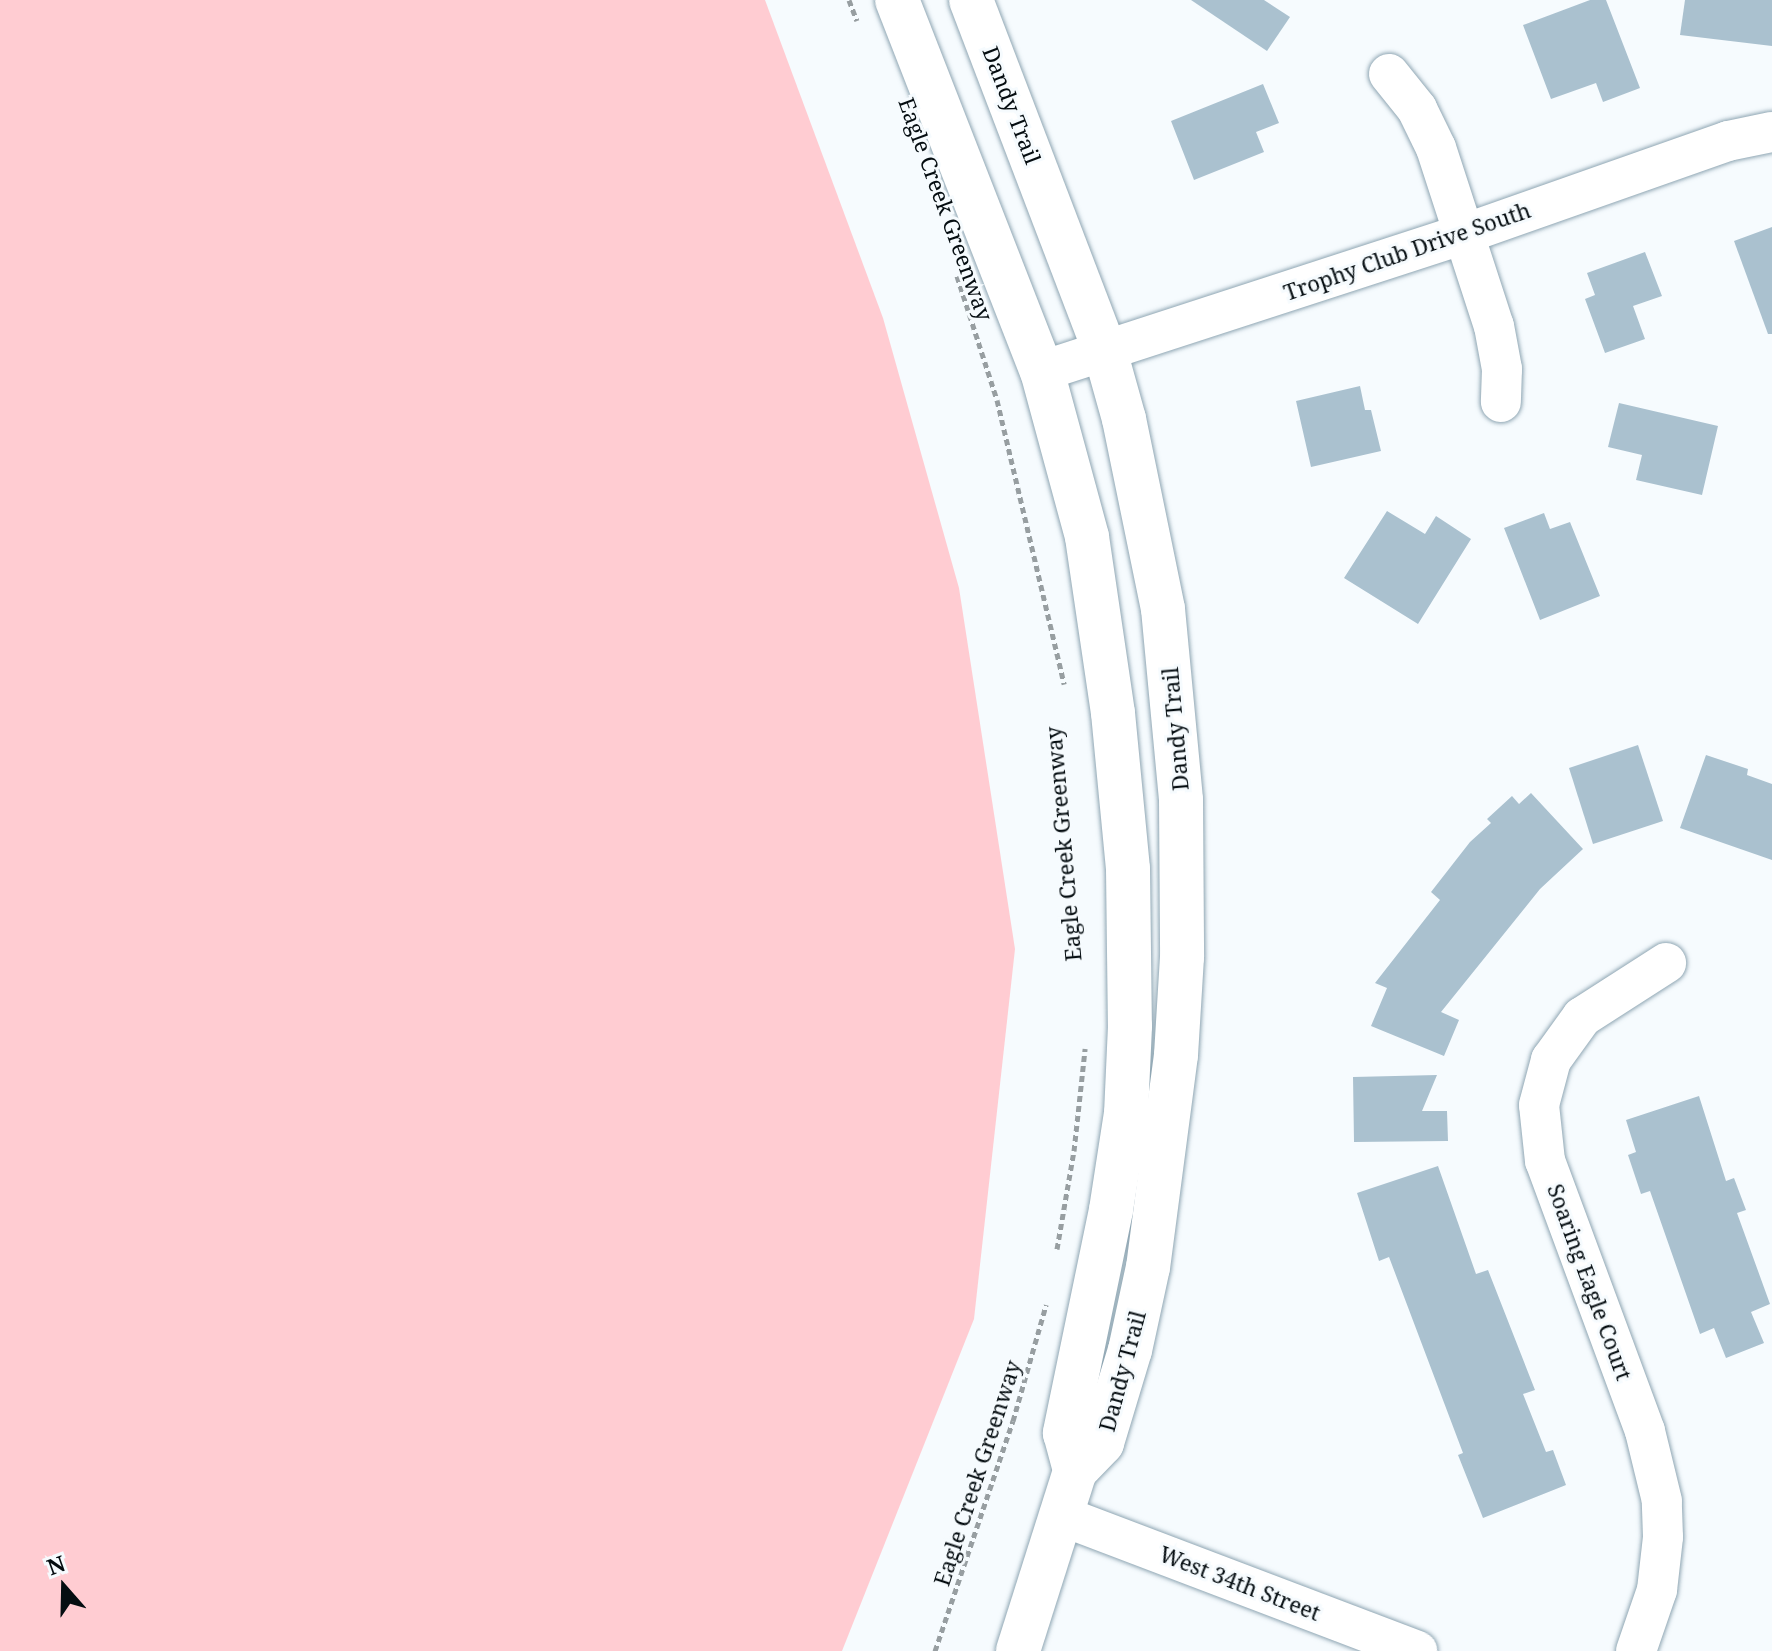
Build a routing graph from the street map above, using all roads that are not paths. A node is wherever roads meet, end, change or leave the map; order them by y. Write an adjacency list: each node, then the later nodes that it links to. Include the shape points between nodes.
1 (897, 0): 7 (main road, Dandy Trail)
2 (971, 0): 6 (main road, Dandy Trail)
3 (1389, 74): 5 (street, via 1429,132)
4 (1772, 132): 5 (street, Trophy Club Drive South, via 1708,147)
5 (1464, 234): 6 (street, Trophy Club Drive South); 8 (street, via 1498,342)
6 (1105, 351): 7 (street, Trophy Club Drive South); 10 (main road, Dandy Trail, via 1128,433 1163,609 1181,800 1182,957 1163,1177 1145,1281 1102,1443)
7 (1042, 371): 10 (main road, Dandy Trail, via 1087,537 1113,713 1128,869 1126,1113 1065,1433)
8 (1501, 402)
9 (1666, 963): 14 (street, Soaring Eagle Court, via 1582,1017 1551,1060 1539,1105 1545,1161 1645,1431 1662,1501 1657,1590)
10 (1075, 1471): 11 (main road, Dandy Trail)
11 (1062, 1516): 12 (main road, Dandy Trail); 13 (street, West 34th Street)
12 (1018, 1651)
13 (1417, 1651)
14 (1636, 1651)

